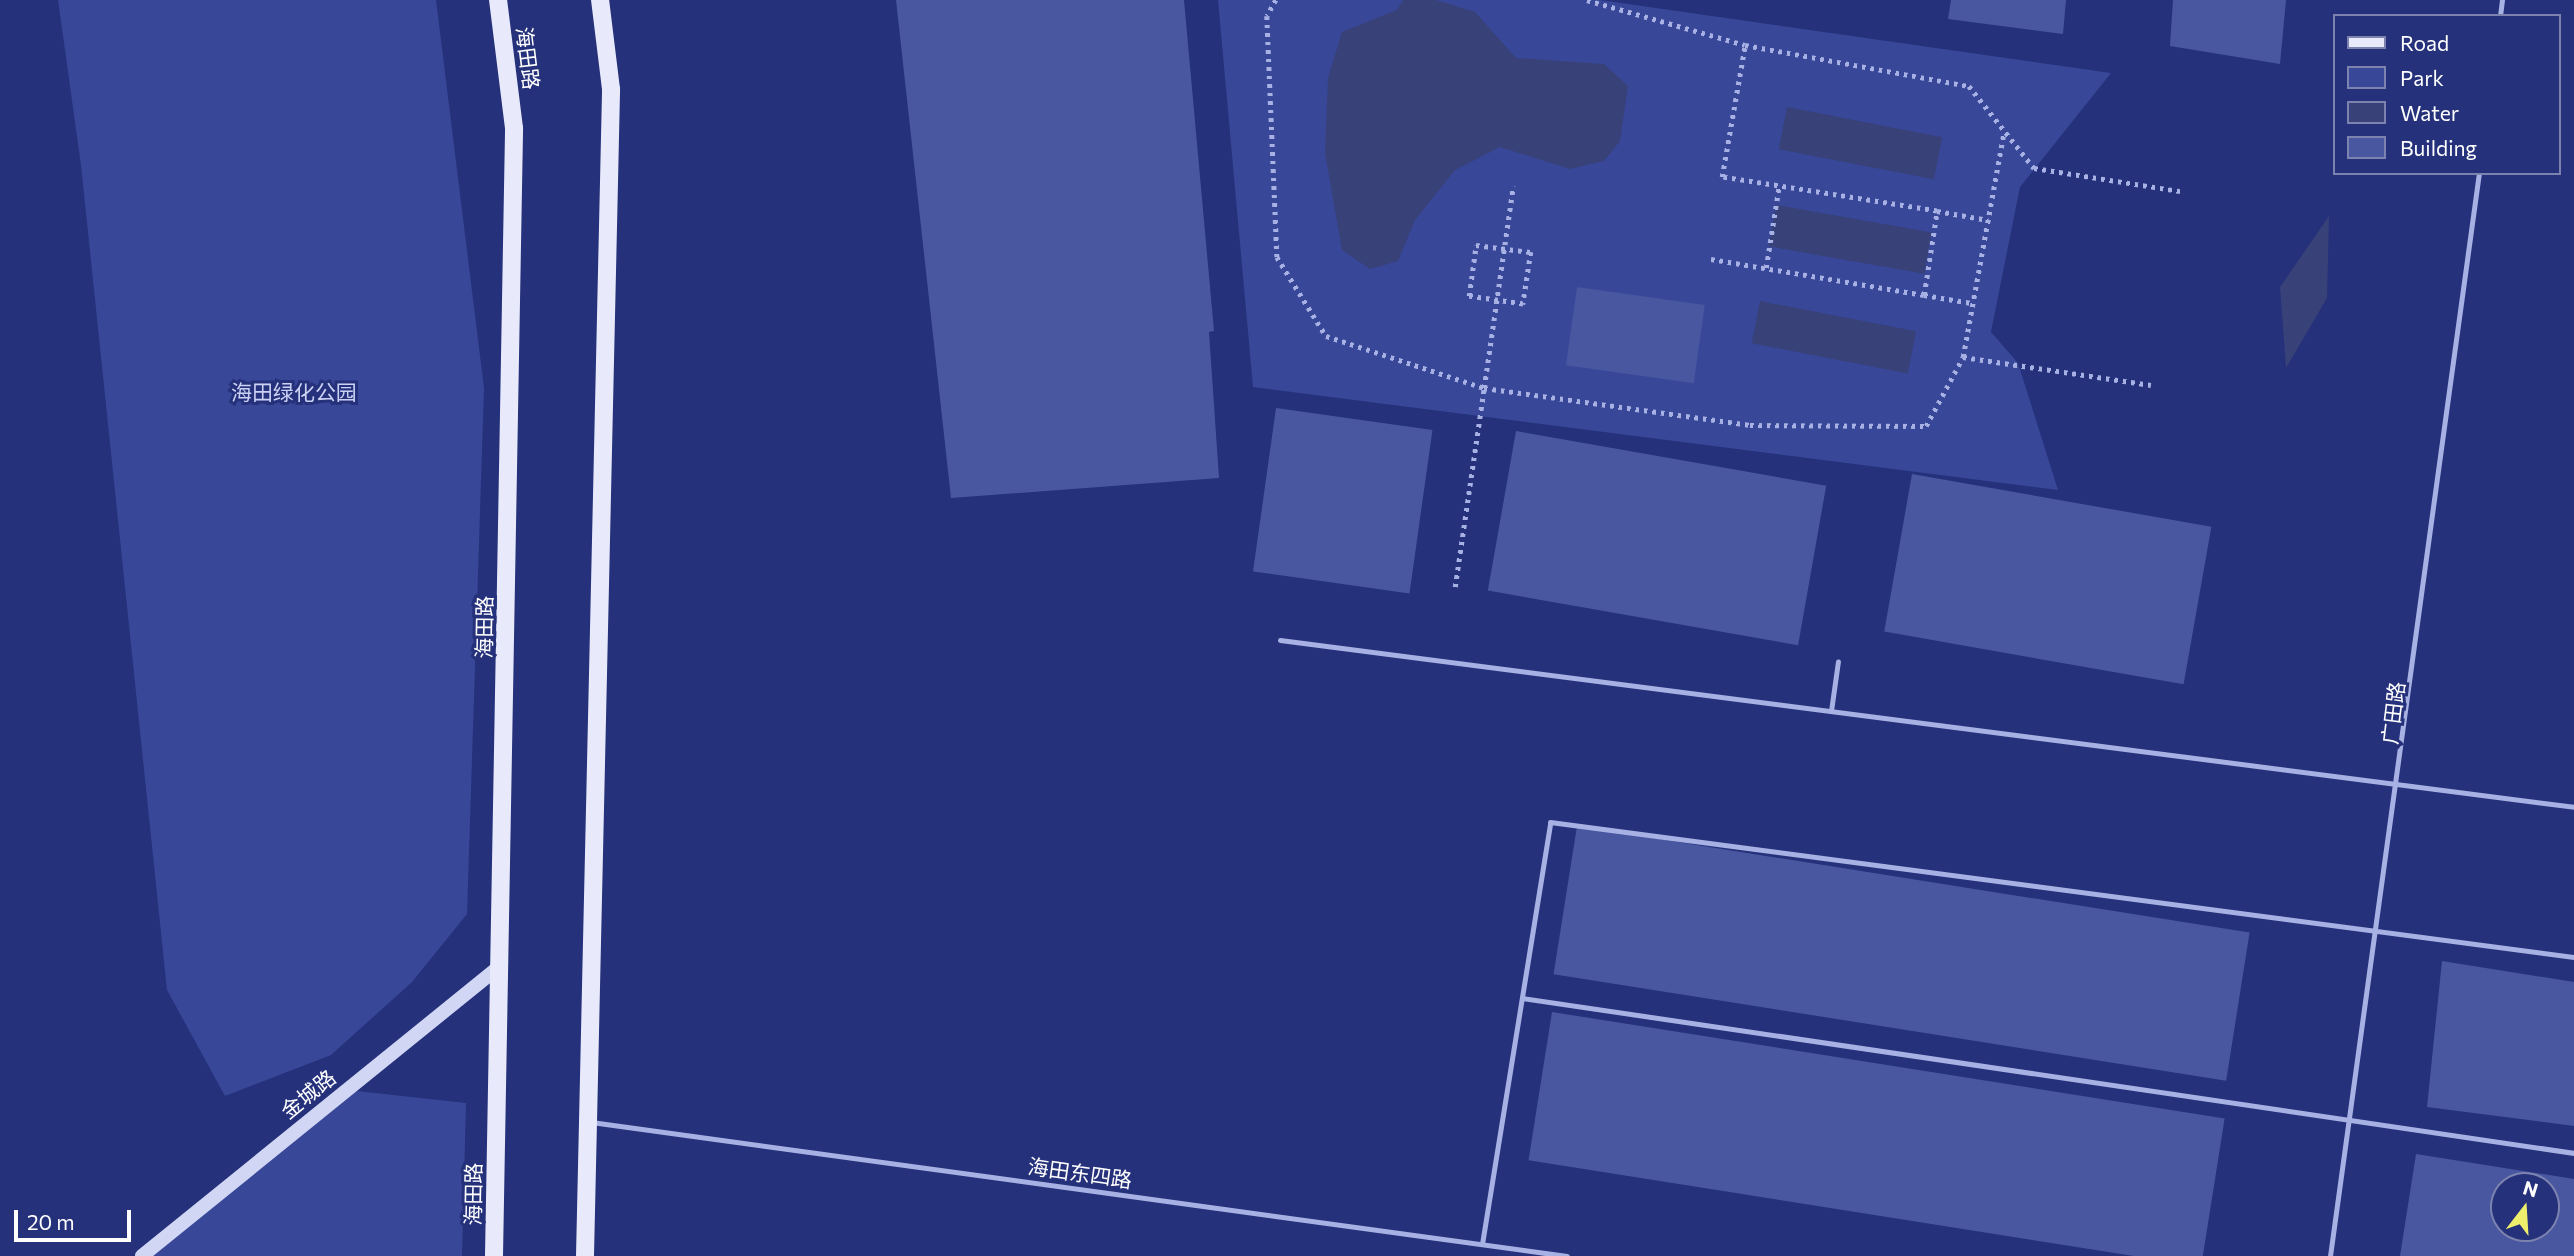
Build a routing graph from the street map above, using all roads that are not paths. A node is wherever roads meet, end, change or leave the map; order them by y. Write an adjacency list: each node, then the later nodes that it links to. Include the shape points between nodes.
1 (498, 0): 11 (main road, 海田路, via 514,128)
2 (600, 0): 14 (main road, via 611,89)
3 (2479, 175): 7 (lane, 广田路)
4 (1280, 640): 6 (lane)
5 (1838, 661): 6 (lane)
6 (1830, 711): 7 (lane)
7 (2399, 785): 8 (lane); 9 (lane, 广田路)
8 (2574, 807)
9 (2378, 931): 10 (lane); 12 (lane, via 1550,822); 13 (lane, 广田路)
10 (2574, 957)
11 (501, 965): 17 (street, 金城路); 18 (main road, 海田路)
12 (1522, 998): 13 (lane); 16 (lane)
13 (2350, 1120): 15 (lane); 21 (lane, 广田路)
14 (588, 1122): 16 (lane, 海田东四路); 19 (main road)
15 (2574, 1153)
16 (1482, 1244): 20 (lane, 海田东四路)
17 (142, 1256)
18 (494, 1256)
19 (585, 1256)
20 (1567, 1256)
21 (2330, 1256)

